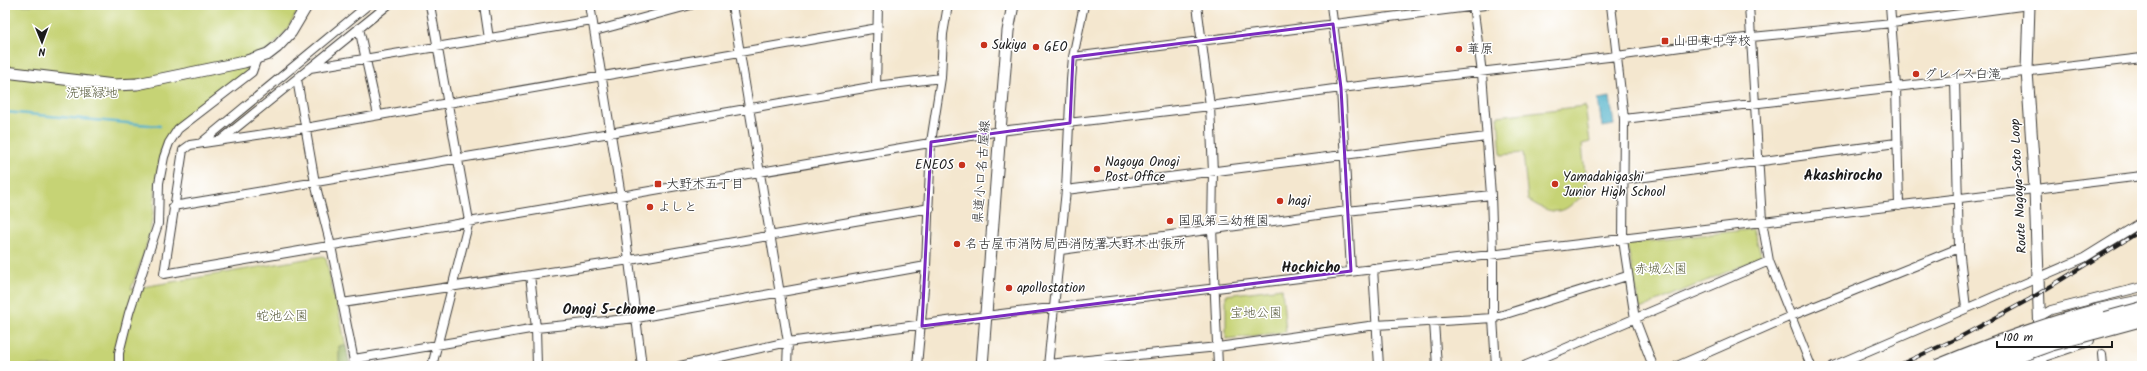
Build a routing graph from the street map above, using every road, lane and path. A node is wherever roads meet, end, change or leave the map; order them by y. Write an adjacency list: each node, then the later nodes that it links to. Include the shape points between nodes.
1 (308, 5): 34 (main road, via 291,32 277,47)
2 (368, 5): 62 (street)
3 (388, 5): 24 (street)
4 (430, 5): 30 (street)
5 (484, 5): 28 (street)
6 (590, 5): 21 (street)
7 (691, 5): 26 (street)
8 (732, 5): 31 (street)
9 (878, 5): 25 (street)
10 (948, 5): 42 (street, via 943,34)
11 (1013, 5): 56 (main road, 県道小口名古屋線, via 1008,31)
12 (1084, 5): 33 (street)
13 (1197, 5): 29 (street)
14 (1331, 5): 23 (street)
15 (1485, 5): 20 (street)
16 (1611, 5): 32 (street)
17 (1749, 5): 27 (street)
18 (1890, 5): 22 (street)
19 (2029, 5): 22 (street); 38 (main road, Route Nagoya-Soto Loop)
20 (1473, 6): 23 (street); 40 (street)
21 (592, 21): 26 (street); 28 (street)
22 (1892, 23): 27 (street); 46 (street)
23 (1332, 24): 29 (street); 47 (street)
24 (359, 28): 36 (street); 37 (street)
25 (878, 28): 31 (street); 45 (street)
26 (595, 31): 41 (street)
27 (1752, 37): 32 (street); 49 (street)
28 (488, 39): 30 (street)
29 (1201, 42): 33 (street); 50 (street)
30 (438, 48): 36 (street); 48 (street)
31 (740, 53): 41 (street); 51 (street)
32 (1617, 56): 40 (street); 53 (street)
33 (1073, 57): 54 (street)
34 (257, 58): 39 (main road, via 137,84 114,85); 128 (street, via 252,72 178,129 169,143 159,183 158,224 129,313 119,353)
35 (2142, 58): 38 (street)
36 (365, 60): 37 (street); 52 (street)
37 (310, 68): 43 (street)
38 (2027, 71): 44 (street); 71 (main road, Route Nagoya-Soto Loop)
39 (5, 72)
40 (1482, 73): 47 (street); 58 (street)
41 (601, 76): 48 (street); 57 (street)
42 (941, 78): 45 (street); 60 (street)
43 (296, 79): 55 (street); 59 (street)
44 (1955, 80): 46 (street); 75 (street)
45 (876, 86): 51 (street)
46 (1896, 87): 49 (street); 61 (street)
47 (1341, 88): 50 (street); 63 (street)
48 (447, 102): 52 (street); 64 (street)
49 (1756, 105): 53 (street); 65 (street)
50 (1210, 106): 54 (street); 67 (street)
51 (749, 108): 57 (street); 66 (street)
52 (378, 114): 55 (street)
53 (1624, 119): 69 (street)
54 (1070, 123): 56 (street); 72 (street)
55 (305, 128): 59 (street); 70 (street)
56 (1000, 131): 60 (street); 107 (main road, 県道小口名古屋線)
57 (610, 133): 64 (street); 74 (street)
58 (1486, 137): 63 (street); 73 (street)
59 (221, 140): 62 (street)
60 (931, 142): 66 (street); 78 (street)
61 (1896, 142): 65 (street); 77 (street)
62 (200, 143): 76 (street, via 183,150)
63 (1344, 156): 67 (street); 79 (street)
64 (458, 158): 70 (street); 80 (street)
65 (1758, 162): 69 (street); 81 (street)
66 (760, 171): 74 (street); 84 (street)
67 (1213, 172): 72 (street); 83 (street)
68 (2142, 176): 71 (street)
69 (1623, 180): 85 (street)
70 (314, 183): 76 (street); 86 (street)
71 (2034, 189): 75 (street); 97 (main road, Route Nagoya-Soto Loop)
72 (1066, 190): 88 (street)
73 (1491, 195): 79 (street); 89 (street)
74 (622, 196): 80 (street); 90 (street)
75 (1959, 198): 77 (street); 87 (street)
76 (173, 206): 86 (street, via 164,274)
77 (1899, 206): 81 (street)
78 (930, 208): 84 (street); 92 (street)
79 (1348, 211): 83 (street); 94 (street)
80 (469, 221): 86 (street); 98 (street)
81 (1762, 221): 85 (street); 91 (street)
82 (2142, 222): 97 (street, via 2084,258)
83 (1212, 228): 88 (street); 100 (street)
84 (770, 236): 90 (street); 101 (street)
85 (1623, 240): 89 (street); 96 (street)
86 (331, 246): 103 (street)
87 (1959, 248): 105 (street); 108 (street)
88 (1061, 250): 104 (street)
89 (1494, 253): 93 (street); 111 (street)
90 (630, 260): 95 (street); 110 (street)
91 (1769, 261): 108 (street); 112 (street)
92 (926, 266): 101 (street); 117 (street)
93 (1372, 268): 94 (street); 116 (street)
94 (1351, 271): 100 (street)
95 (530, 275): 98 (street); 118 (street)
96 (1627, 276): 111 (street); 112 (street)
97 (2037, 278): 105 (street); 109 (main road, Route Nagoya-Soto Loop)
98 (452, 286): 103 (street); 122 (street)
99 (2142, 287): 109 (street, via 2051,310)
100 (1215, 288): 104 (street); 123 (street)
101 (779, 292): 110 (street); 121 (street)
102 (2142, 302): 120 (highway); 145 (highway, bridge, via 2058,321)
103 (342, 303): 126 (street)
104 (1055, 308): 107 (street); 127 (street)
105 (1966, 308): 144 (street)
106 (2142, 308): 147 (highway, bridge, via 2044,335)
107 (985, 316): 117 (street); 135 (main road, 県道小口名古屋線)
108 (1791, 316): 142 (street); 143 (street)
109 (2039, 317): 120 (main road, Route Nagoya-Soto Loop)
110 (637, 318): 118 (street); 131 (street)
111 (1493, 318): 114 (street); 139 (street)
112 (1635, 319): 140 (street); 141 (street)
113 (2142, 320): 119 (highway, bridge)
114 (1434, 322): 116 (street); 138 (street)
115 (2142, 324): 119 (highway, bridge); 125 (highway)
116 (1376, 325): 123 (street); 137 (street)
117 (922, 326): 121 (street); 134 (street)
118 (536, 328): 122 (street); 130 (street)
119 (2109, 328): 148 (highway, bridge, via 2050,345)
120 (2039, 331): 125 (main road, Route Nagoya-Soto Loop); 146 (highway)
121 (788, 342): 132 (street); 133 (street)
122 (437, 344): 126 (street); 129 (street)
123 (1218, 347): 127 (street); 136 (street)
124 (2102, 354): 150 (street)
125 (2040, 361): 149 (highway)
126 (355, 362)
127 (1048, 365)
128 (119, 366)
129 (432, 366)
130 (538, 366)
131 (642, 366)
132 (680, 366)
133 (787, 366)
134 (917, 366)
135 (982, 366)
136 (1218, 366)
137 (1379, 366)
138 (1437, 366)
139 (1496, 366)
140 (1524, 366)
141 (1653, 366)
142 (1677, 366)
143 (1811, 366)
144 (1833, 366)
145 (1937, 366)
146 (1946, 366)
147 (1963, 366)
148 (1992, 366)
149 (2011, 366)
150 (2103, 366)

